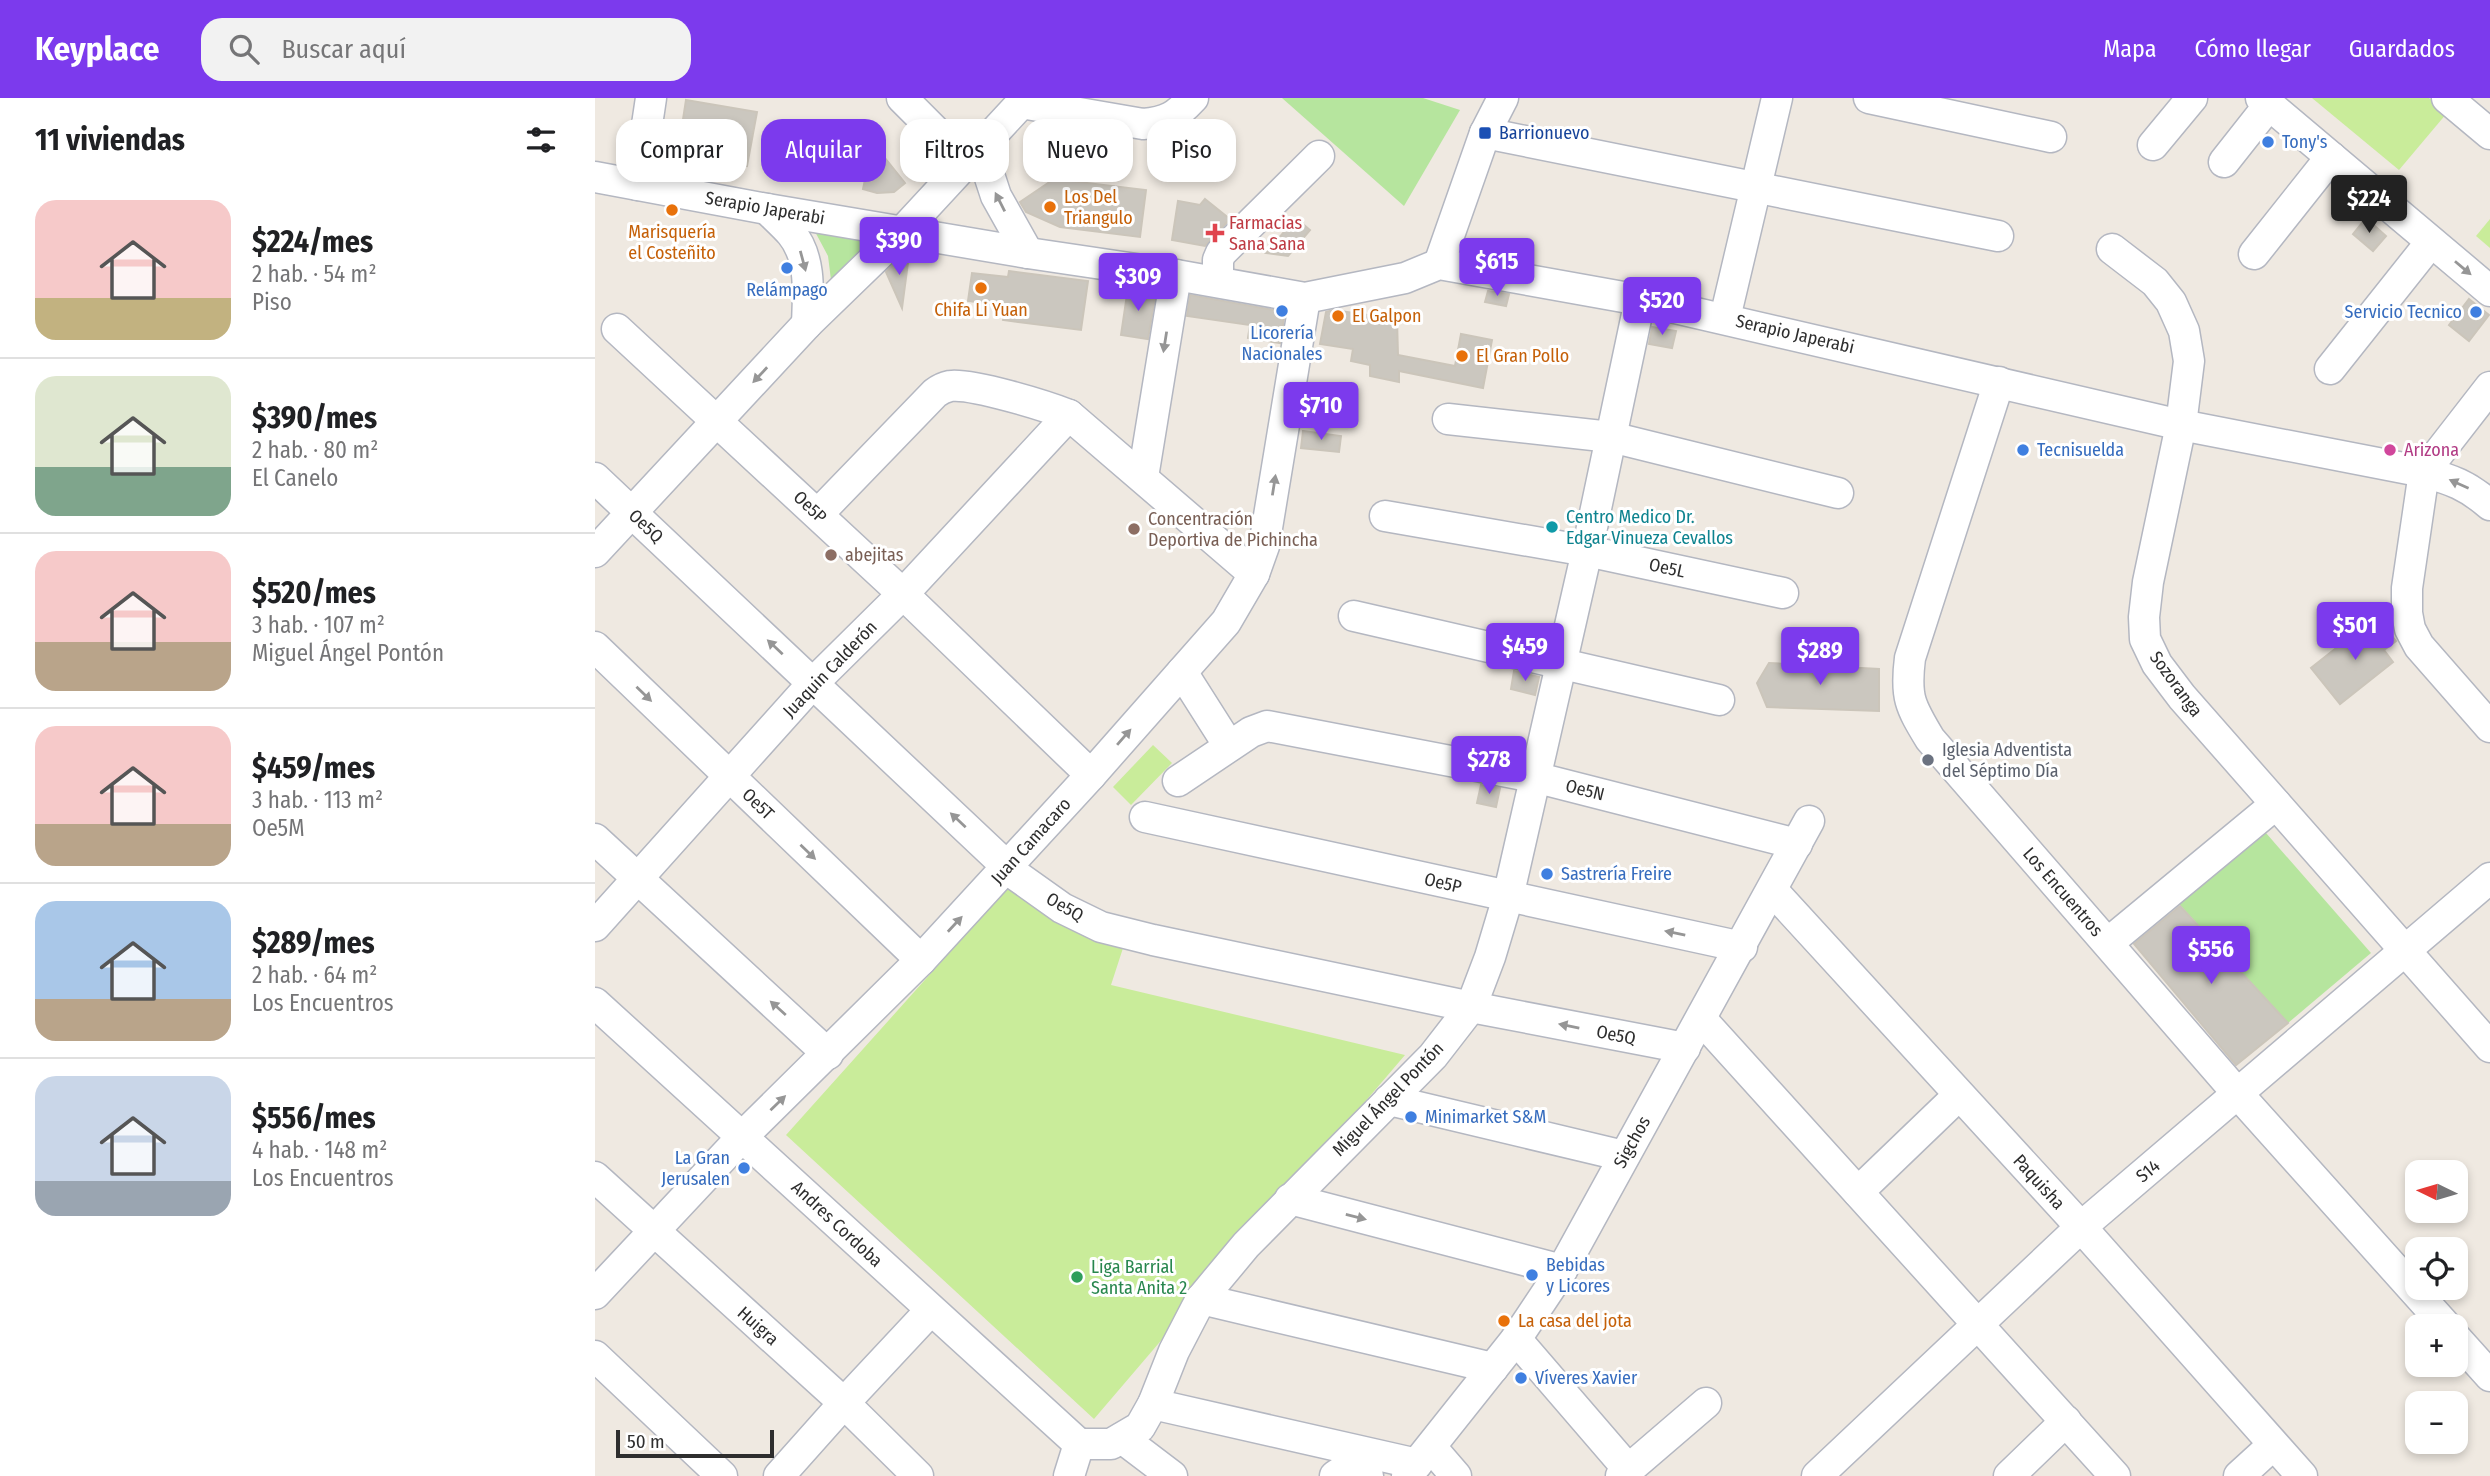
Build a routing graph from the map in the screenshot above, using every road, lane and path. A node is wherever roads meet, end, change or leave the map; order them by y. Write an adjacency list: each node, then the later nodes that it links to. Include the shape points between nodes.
1 (651, 98): 23 (street)
2 (902, 98): 11 (street)
3 (1193, 98): 9 (street, via 1177,115 1143,124)
4 (1503, 98): 13 (street)
5 (1777, 98): 24 (street)
6 (1868, 98): 15 (street)
7 (2192, 98): 16 (street)
8 (2447, 98): 14 (street)
9 (1024, 101): 12 (street)
10 (2265, 102): 18 (street); 19 (street)
11 (928, 119)
12 (1007, 119)
13 (1485, 133): 24 (street); 32 (street)
14 (2490, 134)
15 (2051, 137)
16 (2153, 145)
17 (1319, 156): 34 (street, via 1221,253)
18 (2332, 157): 28 (street); 31 (street)
19 (2224, 162)
20 (595, 177): 23 (street, Serapio Japerabi)
21 (948, 182): 26 (street)
22 (989, 182): 30 (street, one-way to 22)
23 (638, 185): 25 (street, Serapio Japerabi)
24 (1754, 189): 27 (street); 38 (street)
25 (767, 209): 26 (street, Serapio Japerabi); 39 (street, one-way to 39, via 793,235 803,257)
26 (902, 232): 30 (street, Serapio Japerabi); 39 (street)
27 (1998, 236)
28 (2431, 242): 35 (street, one-way to 35); 41 (street)
29 (2112, 249): 47 (street, Sozoranga, via 2155,282 2171,302 2184,331 2189,361)
30 (1028, 253): 33 (street, Serapio Japerabi)
31 (2254, 254)
32 (1439, 264): 36 (street, Serapio Japerabi, via 1405,278); 37 (street, Serapio Japerabi)
33 (1176, 275): 34 (street, Serapio Japerabi); 50 (street, one-way to 50)
34 (1218, 282): 36 (street, Serapio Japerabi)
35 (2490, 291)
36 (1305, 298): 59 (street, Juan Camacaro, one-way to 36, via 1264,546)
37 (1640, 300): 38 (street, Serapio Japerabi); 48 (street, Miguel Ángel Pontón)
38 (1725, 318): 42 (street, Serapio Japerabi)
39 (807, 324): 46 (street, one-way to 46)
40 (617, 329): 46 (street, Oe5P)
41 (2330, 369)
42 (1999, 382): 47 (street, Serapio Japerabi); 84 (street, Los Encuentros, via 1910,658 1911,708 1930,739)
43 (2490, 387): 49 (street)
44 (1069, 415): 50 (street); 55 (street, via 966,386 948,386 935,393); 61 (street, Juaquin Calderón)
45 (1448, 419): 48 (street)
46 (718, 421): 54 (street); 55 (street, Oe5P)
47 (2181, 425): 49 (street, Serapio Japerabi); 74 (street, Sozoranga, via 2148,582 2145,639 2182,697)
48 (1611, 437): 52 (street); 57 (street, Miguel Ángel Pontón)
49 (2424, 472): 53 (street, Serapio Japerabi, one-way to 49, via 2470,488); 68 (street, via 2407,589 2410,629 2419,646)
50 (1143, 477): 59 (street)
51 (595, 478): 54 (street, Oe5Q)
52 (1838, 493)
53 (2490, 505)
54 (632, 513): 58 (street); 66 (street, Oe5Q, one-way to 54)
55 (818, 514): 61 (street, Oe5P)
56 (1385, 516): 57 (street, Oe5L)
57 (1587, 551): 60 (street, Oe5L); 64 (street, Miguel Ángel Pontón)
58 (595, 552)
59 (1254, 574): 65 (street, Juan Camacaro, via 1226,622)
60 (1783, 593)
61 (904, 594): 66 (street, Juaquin Calderón); 70 (street, Oe5P)
62 (1354, 616): 64 (street)
63 (595, 647): 71 (street, Oe5T, one-way to 71)
64 (1561, 663): 67 (street); 72 (street, Miguel Ángel Pontón)
65 (1182, 671): 69 (street); 70 (street, Juan Camacaro, one-way to 65)
66 (813, 683): 71 (street, Juaquin Calderón); 78 (street, Oe5Q, one-way to 66)
67 (1719, 700)
68 (2490, 727)
69 (1229, 746): 72 (street, Oe5N, via 1267,726); 73 (street, Oe5N)
70 (1091, 775): 78 (street, Juan Camacaro)
71 (728, 776): 80 (street, Juaquin Calderón); 87 (street, Oe5T, one-way to 87)
72 (1534, 777): 76 (street, Oe5N); 82 (street, Miguel Ángel Pontón)
73 (1178, 781)
74 (2276, 804): 84 (street); 86 (street, Sozoranga)
75 (1145, 817): 82 (street, Oe5P)
76 (1803, 833): 81 (street, Sigchos)
77 (595, 839): 80 (street)
78 (1008, 867): 87 (street, Juan Camacaro, one-way to 78); 89 (street, Oe5Q, via 1052,901 1101,927)
79 (2490, 878): 86 (street, S14)
80 (638, 880): 83 (street, Juaquin Calderón); 93 (street, one-way to 80)
81 (1773, 891): 85 (street, Sigchos); 95 (street, Paquisha)
82 (1508, 897): 85 (street, Oe5P, one-way to 82); 89 (street, Miguel Ángel Pontón)
83 (595, 926)
84 (2108, 943): 94 (street, Los Encuentros)
85 (1742, 947): 90 (street, Sigchos)
86 (2406, 949): 91 (street, Sozoranga); 94 (street, S14)
87 (921, 960): 93 (street, Juan Camacaro)
88 (595, 1003): 97 (street, Andres Cordoba)
89 (1471, 1007): 92 (street, Oe5Q, one-way to 89); 96 (street, Miguel Ángel Pontón, via 1433,1056)
90 (1702, 1020): 92 (street, Sigchos); 100 (street)
91 (2490, 1047)
92 (1685, 1048): 98 (street, Sigchos)
93 (828, 1054): 97 (street, Juan Camacaro, one-way to 93)
94 (2238, 1094): 102 (street, S14); 108 (street, Los Encuentros)
95 (1959, 1095): 100 (street); 102 (street, Paquisha)
96 (1389, 1100): 98 (street); 101 (street, Miguel Ángel Pontón)
97 (743, 1136): 103 (street, Juan Camacaro); 107 (street, Andres Cordoba)
98 (1624, 1156): 104 (street, Sigchos)
99 (595, 1177): 103 (street, Huigra)
100 (1858, 1192): 109 (street)
101 (1290, 1199): 104 (street, one-way to 104); 106 (street, Miguel Ángel Pontón)
102 (2081, 1227): 109 (street, S14); 121 (street, Paquisha)
103 (654, 1233): 105 (street, Juan Camacaro); 115 (street, Huigra)
104 (1562, 1270): 110 (street, Sigchos)
105 (595, 1294)
106 (1201, 1299): 113 (street); 117 (street, Miguel Ángel Pontón)
107 (930, 1311): 115 (street); 120 (street, Andres Cordoba)
108 (2435, 1314)
109 (1978, 1325): 118 (street); 123 (street, S14)
110 (1516, 1339): 113 (street, Sigchos); 124 (street)
111 (2468, 1351): 114 (street)
112 (595, 1356): 125 (street)
113 (1493, 1368): 122 (street, Sigchos)
114 (2490, 1376)
115 (843, 1403): 126 (street); 127 (street, Huigra)
116 (1706, 1403): 124 (street)
117 (1153, 1405): 119 (street, Miguel Ángel Pontón, via 1140,1427); 122 (street)
118 (2066, 1421): 133 (street); 134 (street)
119 (1122, 1438): 120 (street, via 1111,1444); 129 (street)
120 (1079, 1444): 128 (street)
121 (2273, 1445): 135 (street); 136 (street, Paquisha)
122 (1418, 1463): 132 (street)
123 (1833, 1471)
124 (1625, 1473)
125 (722, 1476)
126 (779, 1476)
127 (918, 1476)
128 (1069, 1476)
129 (1172, 1476)
130 (1335, 1476): 131 (street, via 1341,1472)
131 (1369, 1476)
132 (1456, 1476)
133 (2009, 1476)
134 (2115, 1476)
135 (2239, 1476)
136 (2302, 1476)

